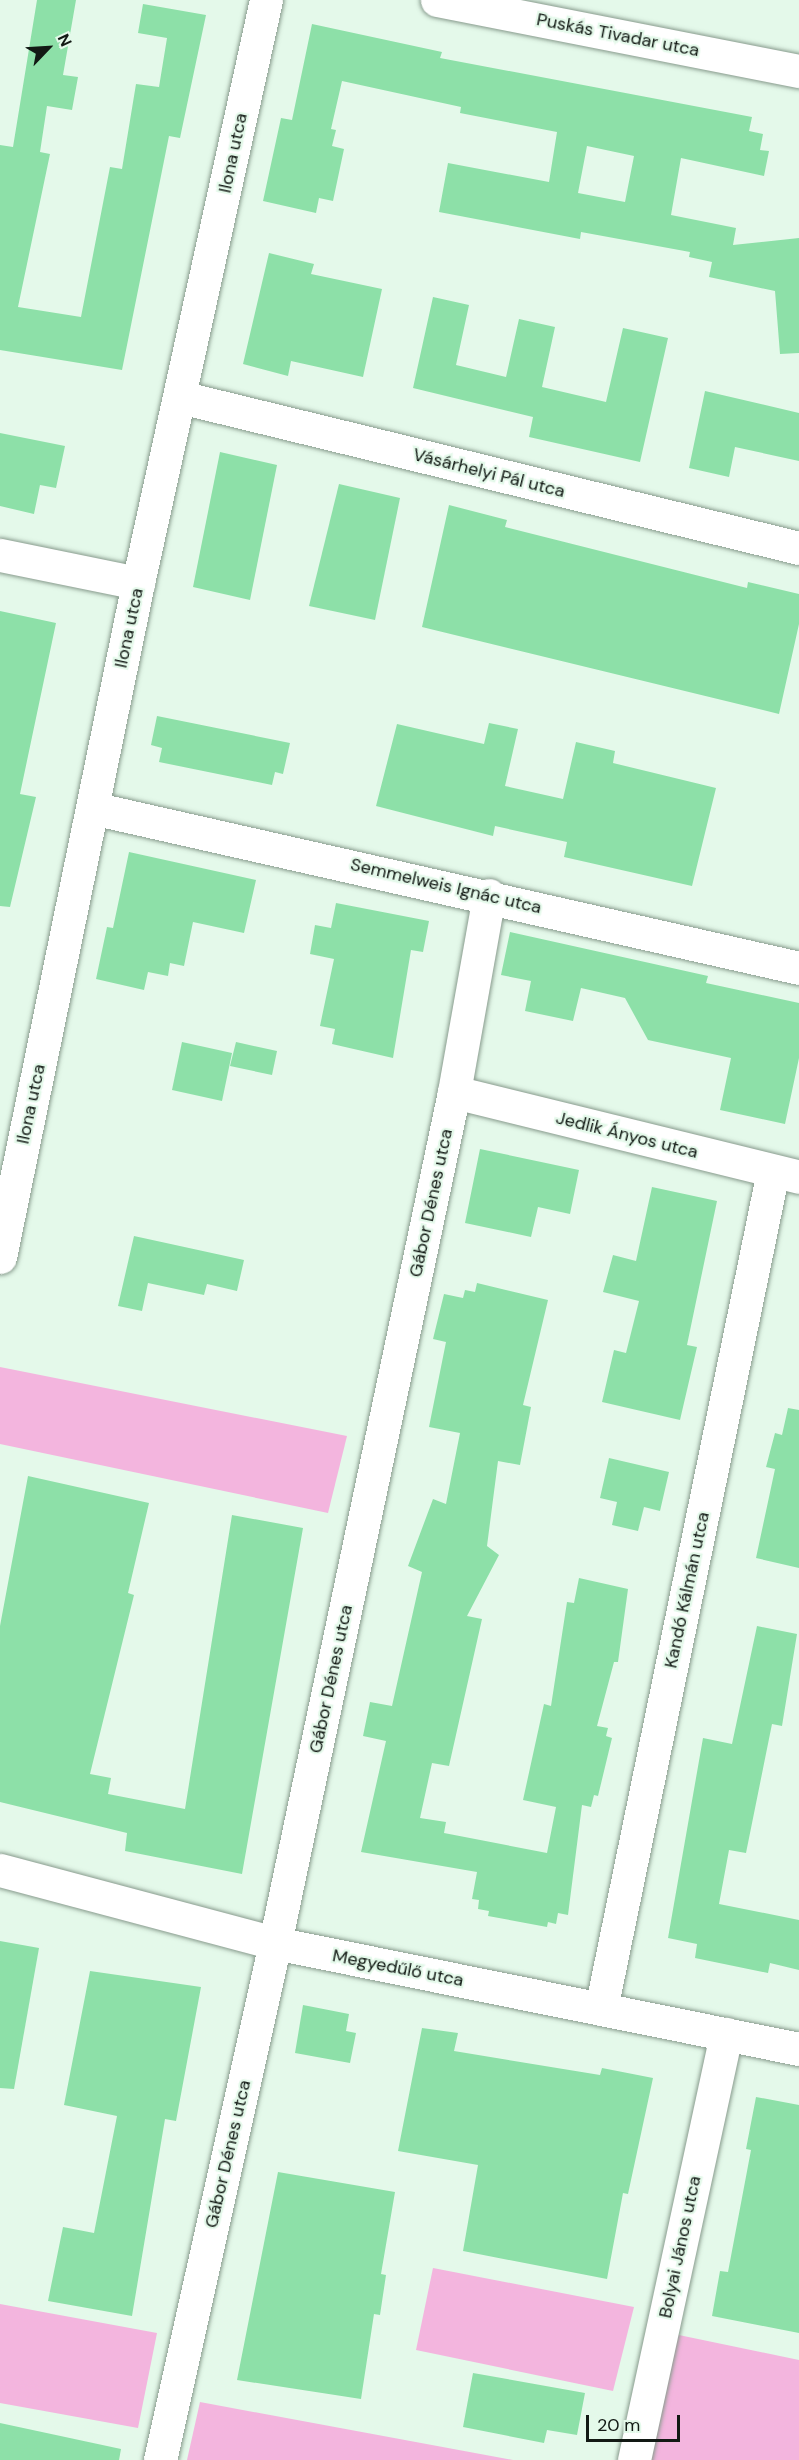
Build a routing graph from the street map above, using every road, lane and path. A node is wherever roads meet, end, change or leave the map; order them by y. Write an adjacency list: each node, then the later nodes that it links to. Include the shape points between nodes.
1 (266, 0): 4 (street, Ilona utca)
2 (437, 0): 3 (street, Puskás Tivadar utca)
3 (799, 71)
4 (180, 397): 5 (street, Vásárhelyi Pál utca); 7 (street, Ilona utca)
5 (799, 548)
6 (0, 555): 7 (street)
7 (138, 583): 8 (street, Ilona utca)
8 (92, 808): 9 (street, Semmelweis Ignác utca); 13 (street, Ilona utca)
9 (489, 895): 10 (street, Semmelweis Ignác utca); 11 (street, Gábor Dénes utca)
10 (799, 968)
11 (454, 1092): 12 (street, Jedlik Ányos utca); 15 (street, Gábor Dénes utca)
12 (786, 1174): 16 (street, Kandó Kálmán utca)
13 (0, 1257)
14 (0, 1870): 15 (street, Megyedűlő utca)
15 (275, 1943): 16 (street, Megyedűlő utca); 19 (street, Gábor Dénes utca)
16 (602, 2009): 17 (street, Megyedűlő utca)
17 (726, 2034): 18 (street, Megyedűlő utca); 20 (street, Bolyai János utca)
18 (799, 2049)
19 (160, 2460)
20 (634, 2460)

